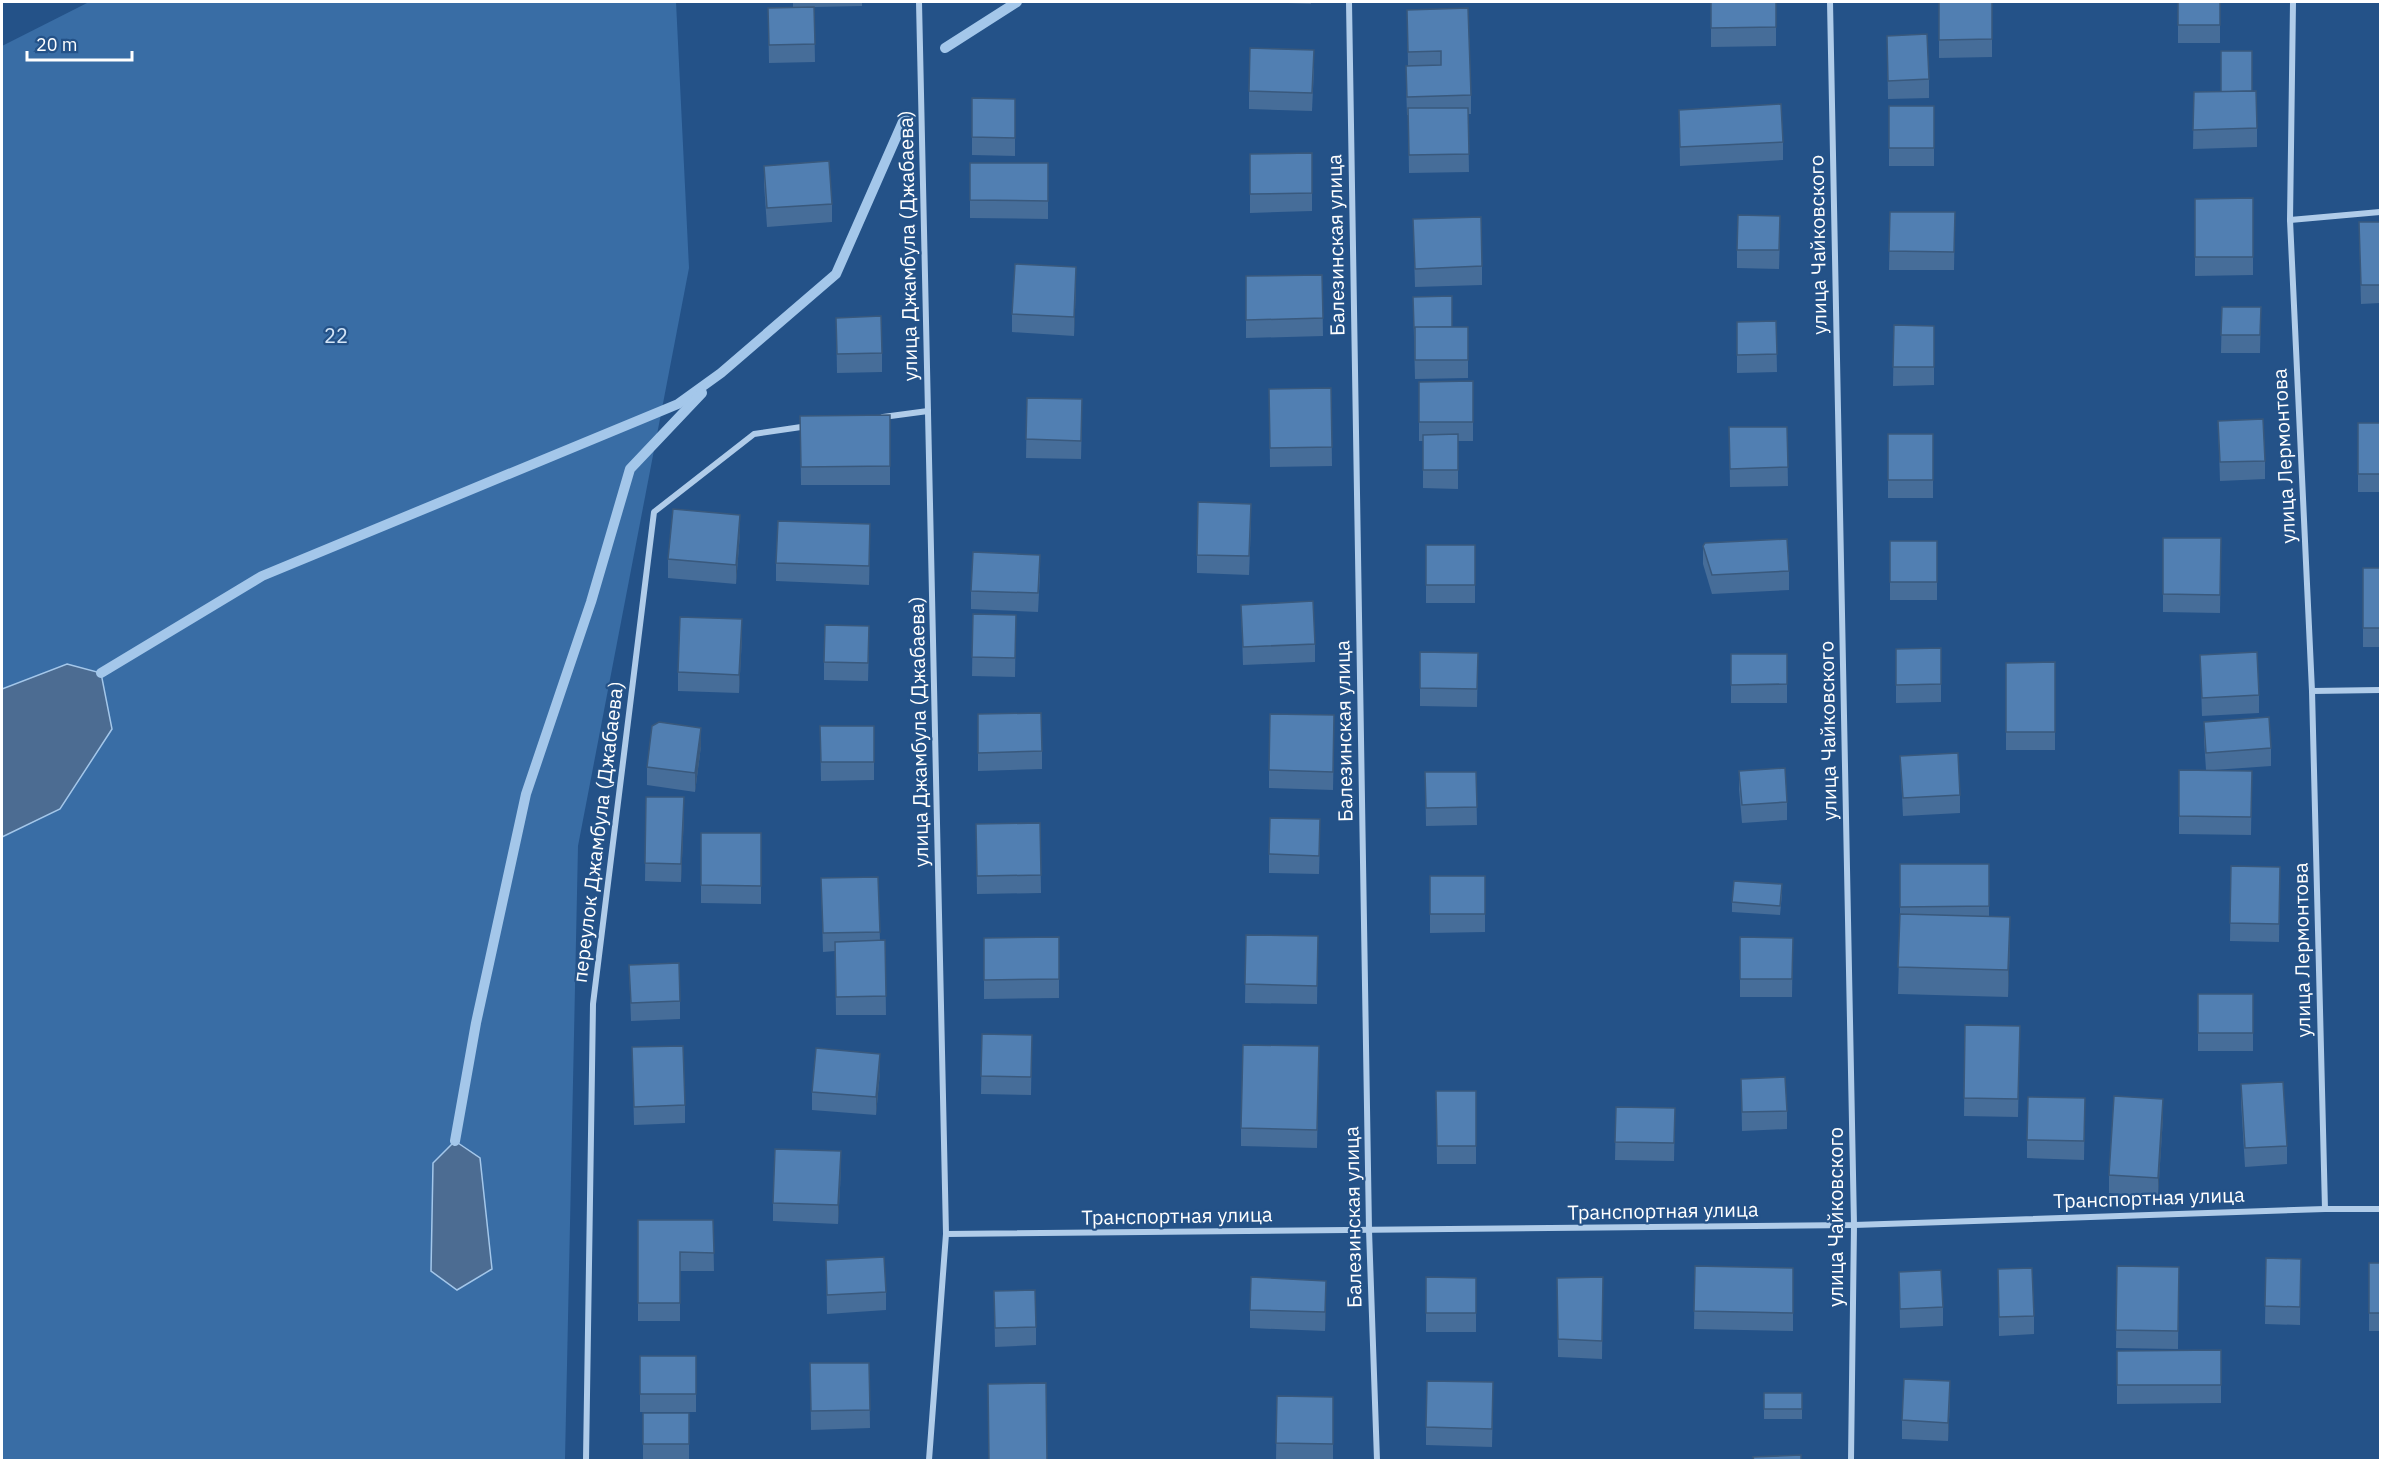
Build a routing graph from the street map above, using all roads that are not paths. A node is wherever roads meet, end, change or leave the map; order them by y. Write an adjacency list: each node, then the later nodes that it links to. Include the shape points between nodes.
1 (919, 2): 7 (street, улица Джамбула (Джабаева))
2 (1348, 2): 15 (street, Балезинская улица)
3 (1830, 2): 14 (street, улица Чайковского)
4 (2293, 2): 6 (street, улица Лермонтова)
5 (2380, 212): 6 (street)
6 (2290, 220): 11 (street, улица Лермонтова)
7 (928, 411): 8 (street); 16 (street, улица Джамбула (Джабаева))
8 (870, 418)
9 (812, 426): 17 (street, переулок Джамбула (Джабаева), via 754,434 654,512 593,1004)
10 (2380, 690): 11 (street)
11 (2312, 691): 12 (street, улица Лермонтова)
12 (2325, 1209): 13 (street, Транспортная улица); 14 (street, Транспортная улица)
13 (2380, 1209)
14 (1854, 1225): 15 (street, Транспортная улица); 20 (street, улица Чайковского)
15 (1369, 1230): 16 (street, Транспортная улица); 19 (street, Балезинская улица)
16 (946, 1234): 18 (street, улица Джамбула (Джабаева))
17 (586, 1461)
18 (929, 1461)
19 (1377, 1461)
20 (1851, 1461)

